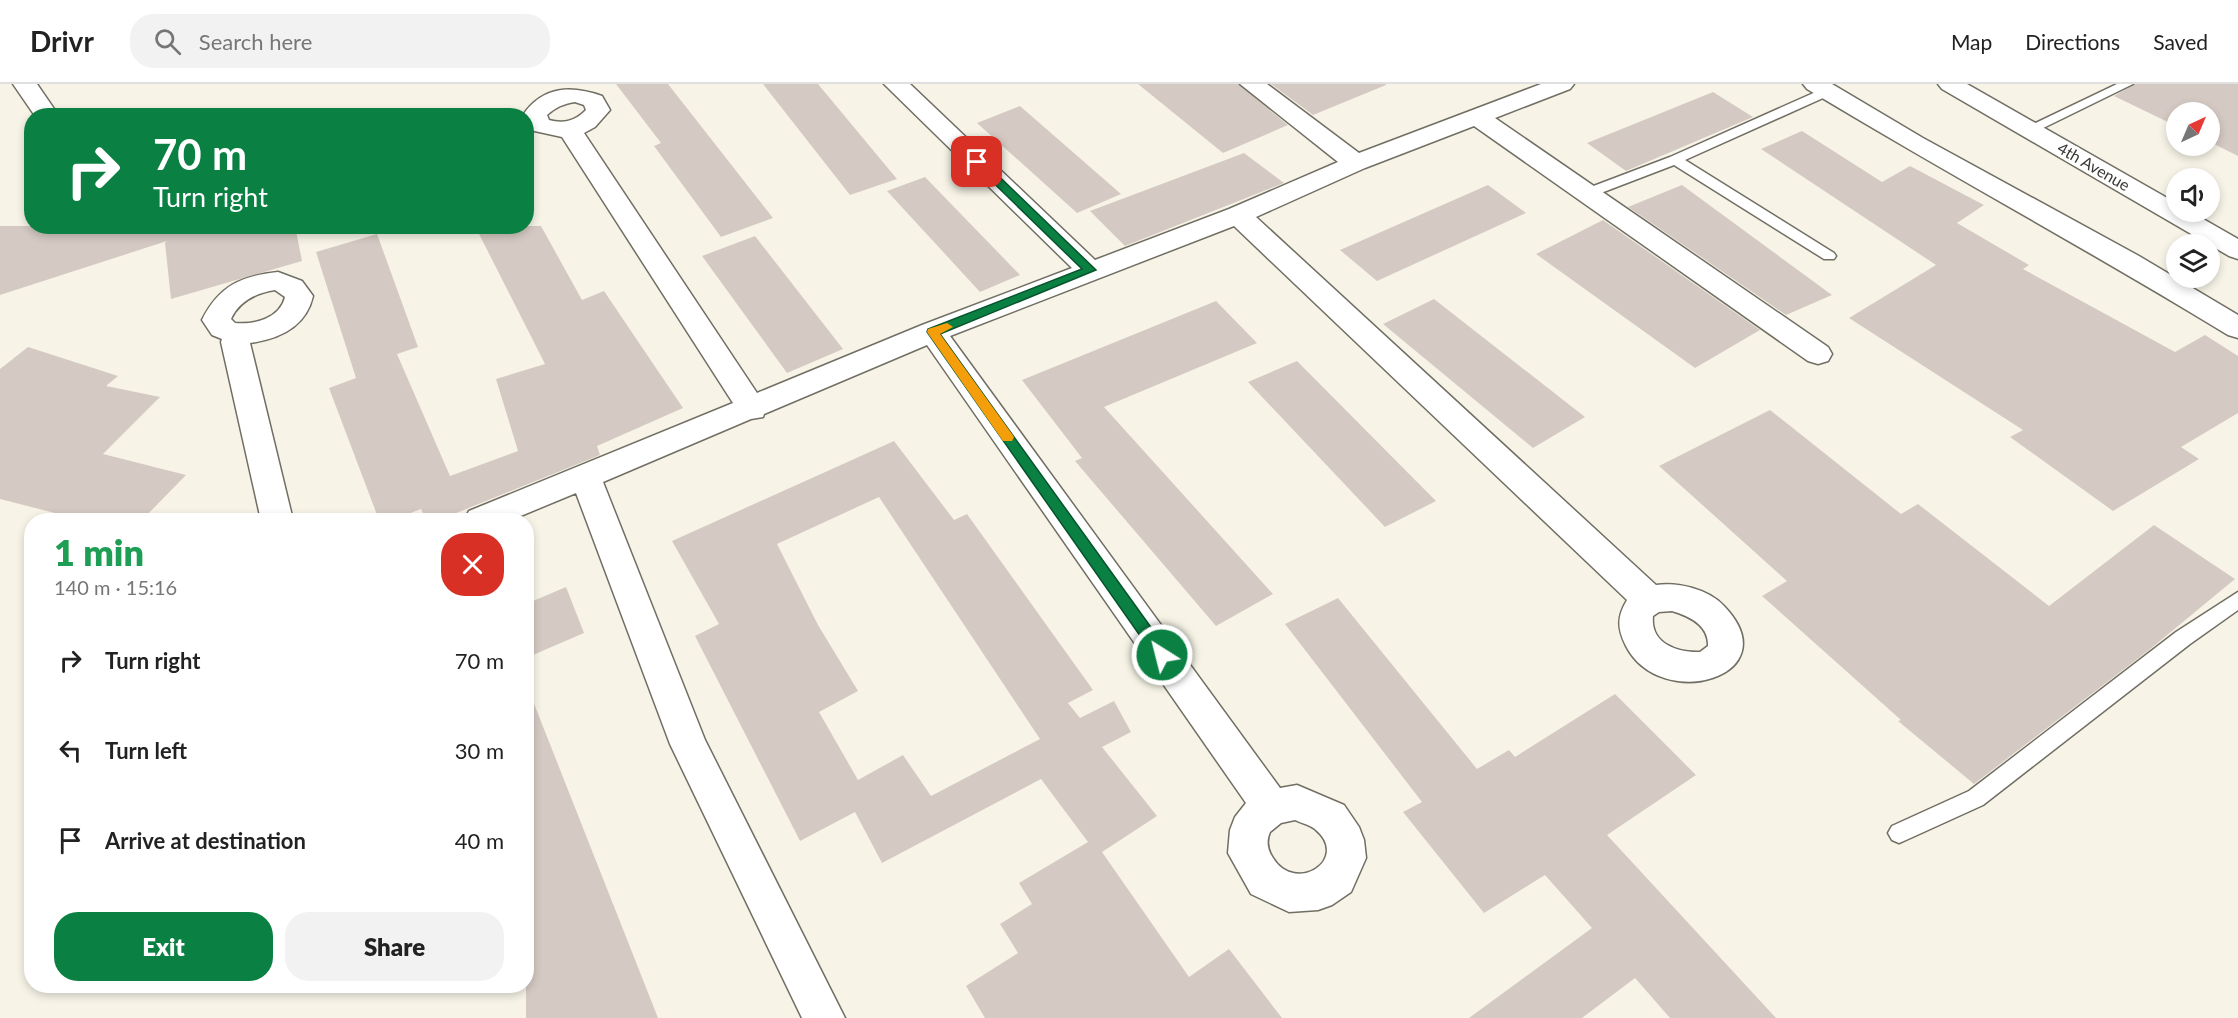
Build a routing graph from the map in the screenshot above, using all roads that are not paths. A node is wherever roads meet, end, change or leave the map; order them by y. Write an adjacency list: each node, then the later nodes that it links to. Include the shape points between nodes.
1 (26, 84): 8 (street)
2 (896, 84): 18 (street)
3 (1252, 84): 13 (street)
4 (1562, 84): 9 (street)
5 (1950, 84): 11 (street, 4th Avenue)
6 (2127, 84): 11 (lane)
7 (1821, 88): 12 (lane); 19 (street)
8 (42, 108)
9 (1476, 116): 13 (street); 14 (street)
10 (569, 129): 23 (street)
11 (2030, 129): 16 (street, 4th Avenue)
12 (1675, 160): 14 (lane); 17 (lane)
13 (1356, 163): 15 (street)
14 (1588, 193): 22 (street)
15 (1238, 215): 18 (street); 27 (street)
16 (2238, 250)
17 (1829, 256)
18 (1090, 270): 20 (street)
19 (2238, 328)
20 (932, 332): 23 (street); 29 (street)
21 (240, 334): 25 (street, via 235,342)
22 (1818, 354)
23 (752, 409): 24 (street)
24 (585, 476): 26 (street); 31 (street, via 688,744)
25 (275, 513)
26 (497, 513)
27 (1650, 600)
28 (2238, 600): 30 (lane, via 1976,798)
29 (1271, 807)
30 (1899, 833)
31 (824, 1018)

